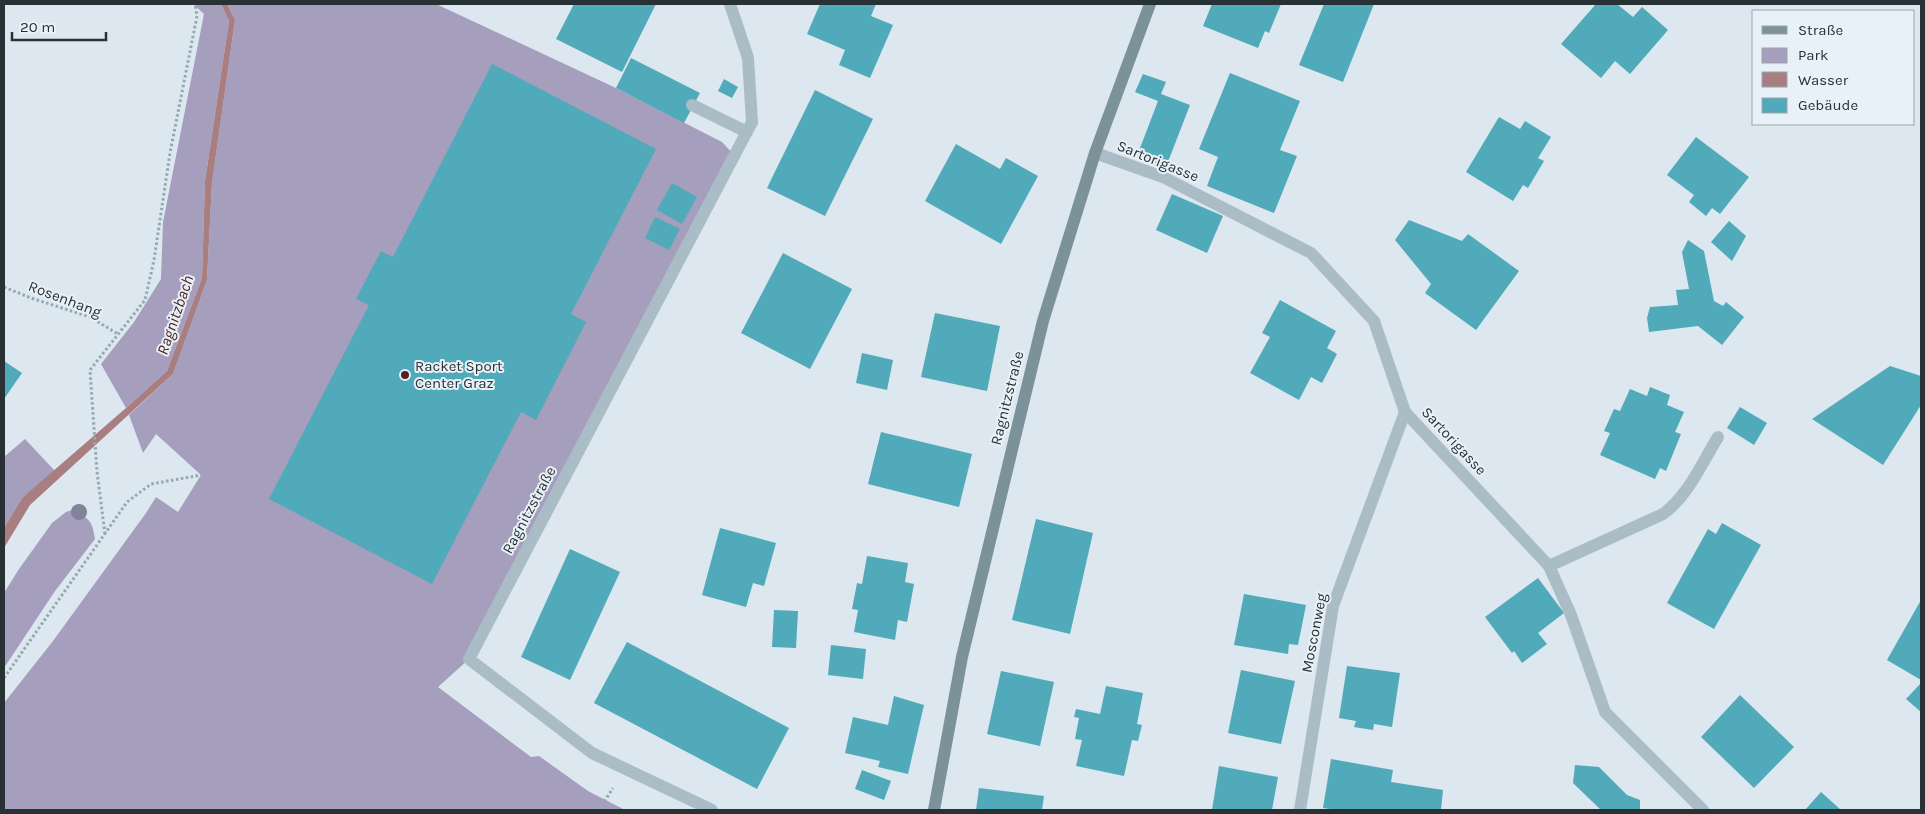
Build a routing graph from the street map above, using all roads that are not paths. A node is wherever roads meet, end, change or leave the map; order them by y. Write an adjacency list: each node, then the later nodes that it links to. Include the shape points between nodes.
1 (730, 4): 4 (street, via 748,58)
2 (1150, 4): 5 (main road, Ragnitzstraße)
3 (692, 105): 4 (street)
4 (749, 127): 9 (street, Ragnitzstraße, via 469,659 592,753)
5 (1095, 154): 6 (street, Sartorigasse, via 1163,178 1311,252 1374,321); 10 (main road, Ragnitzstraße, via 1042,321 962,657)
6 (1405, 412): 8 (street, Sartorigasse); 11 (street, Mosconweg, via 1334,606)
7 (1718, 437): 8 (street, via 1682,496 1663,514)
8 (1549, 566): 12 (street, Sartorigasse, via 1572,615 1605,712)
9 (712, 810)
10 (934, 810)
11 (1300, 810)
12 (1703, 810)

